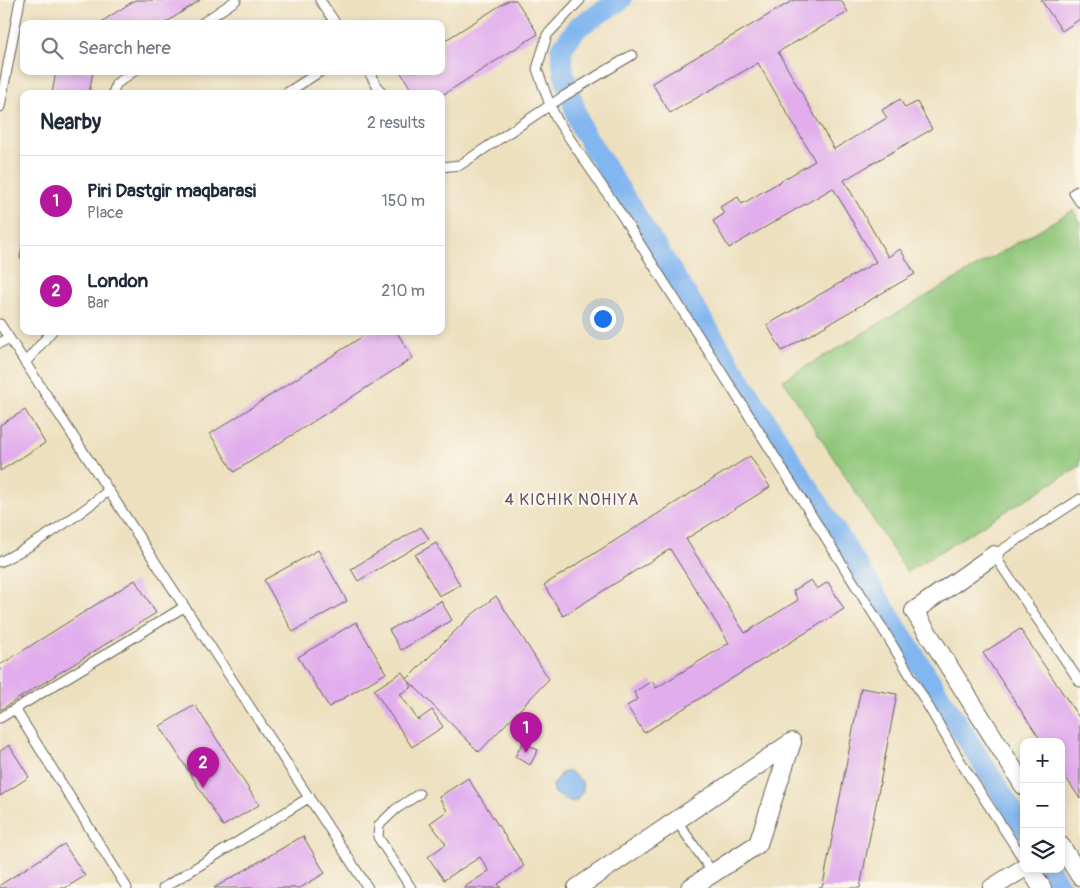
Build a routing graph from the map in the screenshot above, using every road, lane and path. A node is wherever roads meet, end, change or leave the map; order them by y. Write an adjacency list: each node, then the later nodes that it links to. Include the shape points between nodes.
1 (20, 0): 15 (lane)
2 (236, 0): 5 (lane)
3 (320, 0): 6 (lane)
4 (580, 0): 14 (lane, via 547,35 537,69)
5 (208, 20)
6 (333, 20)
7 (632, 55): 14 (lane)
8 (128, 75): 11 (lane, via 116,84)
9 (315, 75): 12 (lane)
10 (370, 75): 13 (lane)
11 (114, 90)
12 (291, 90)
13 (380, 90)
14 (550, 105): 16 (lane, via 460,165); 37 (lane, via 881,626 965,769)
15 (0, 107)
16 (445, 167)
17 (1080, 190): 18 (lane, via 1074,193)
18 (1080, 202)
19 (0, 324): 21 (lane)
20 (49, 335): 23 (lane)
21 (9, 338): 22 (lane); 23 (lane)
22 (0, 343)
23 (25, 363): 24 (lane)
24 (108, 491): 27 (lane); 28 (lane)
25 (1080, 499): 26 (lane)
26 (994, 555): 29 (lane); 32 (street, via 914,610)
27 (0, 562)
28 (184, 607): 30 (lane); 34 (lane)
29 (1080, 682)
30 (14, 709): 31 (lane); 42 (lane)
31 (0, 718)
32 (1022, 783)
33 (419, 794): 45 (lane, via 379,825 378,836)
34 (310, 797): 43 (lane); 44 (lane)
35 (676, 820): 39 (lane); 39 (street, via 792,742 758,844); 46 (street)
36 (1065, 852): 41 (street)
37 (1020, 854)
38 (1020, 870): 48 (street)
39 (713, 873): 47 (street)
40 (1033, 873): 49 (street)
41 (1080, 876)
42 (127, 888)
43 (163, 888)
44 (368, 888)
45 (410, 888)
46 (577, 888)
47 (690, 888)
48 (992, 888)
49 (1042, 888)

